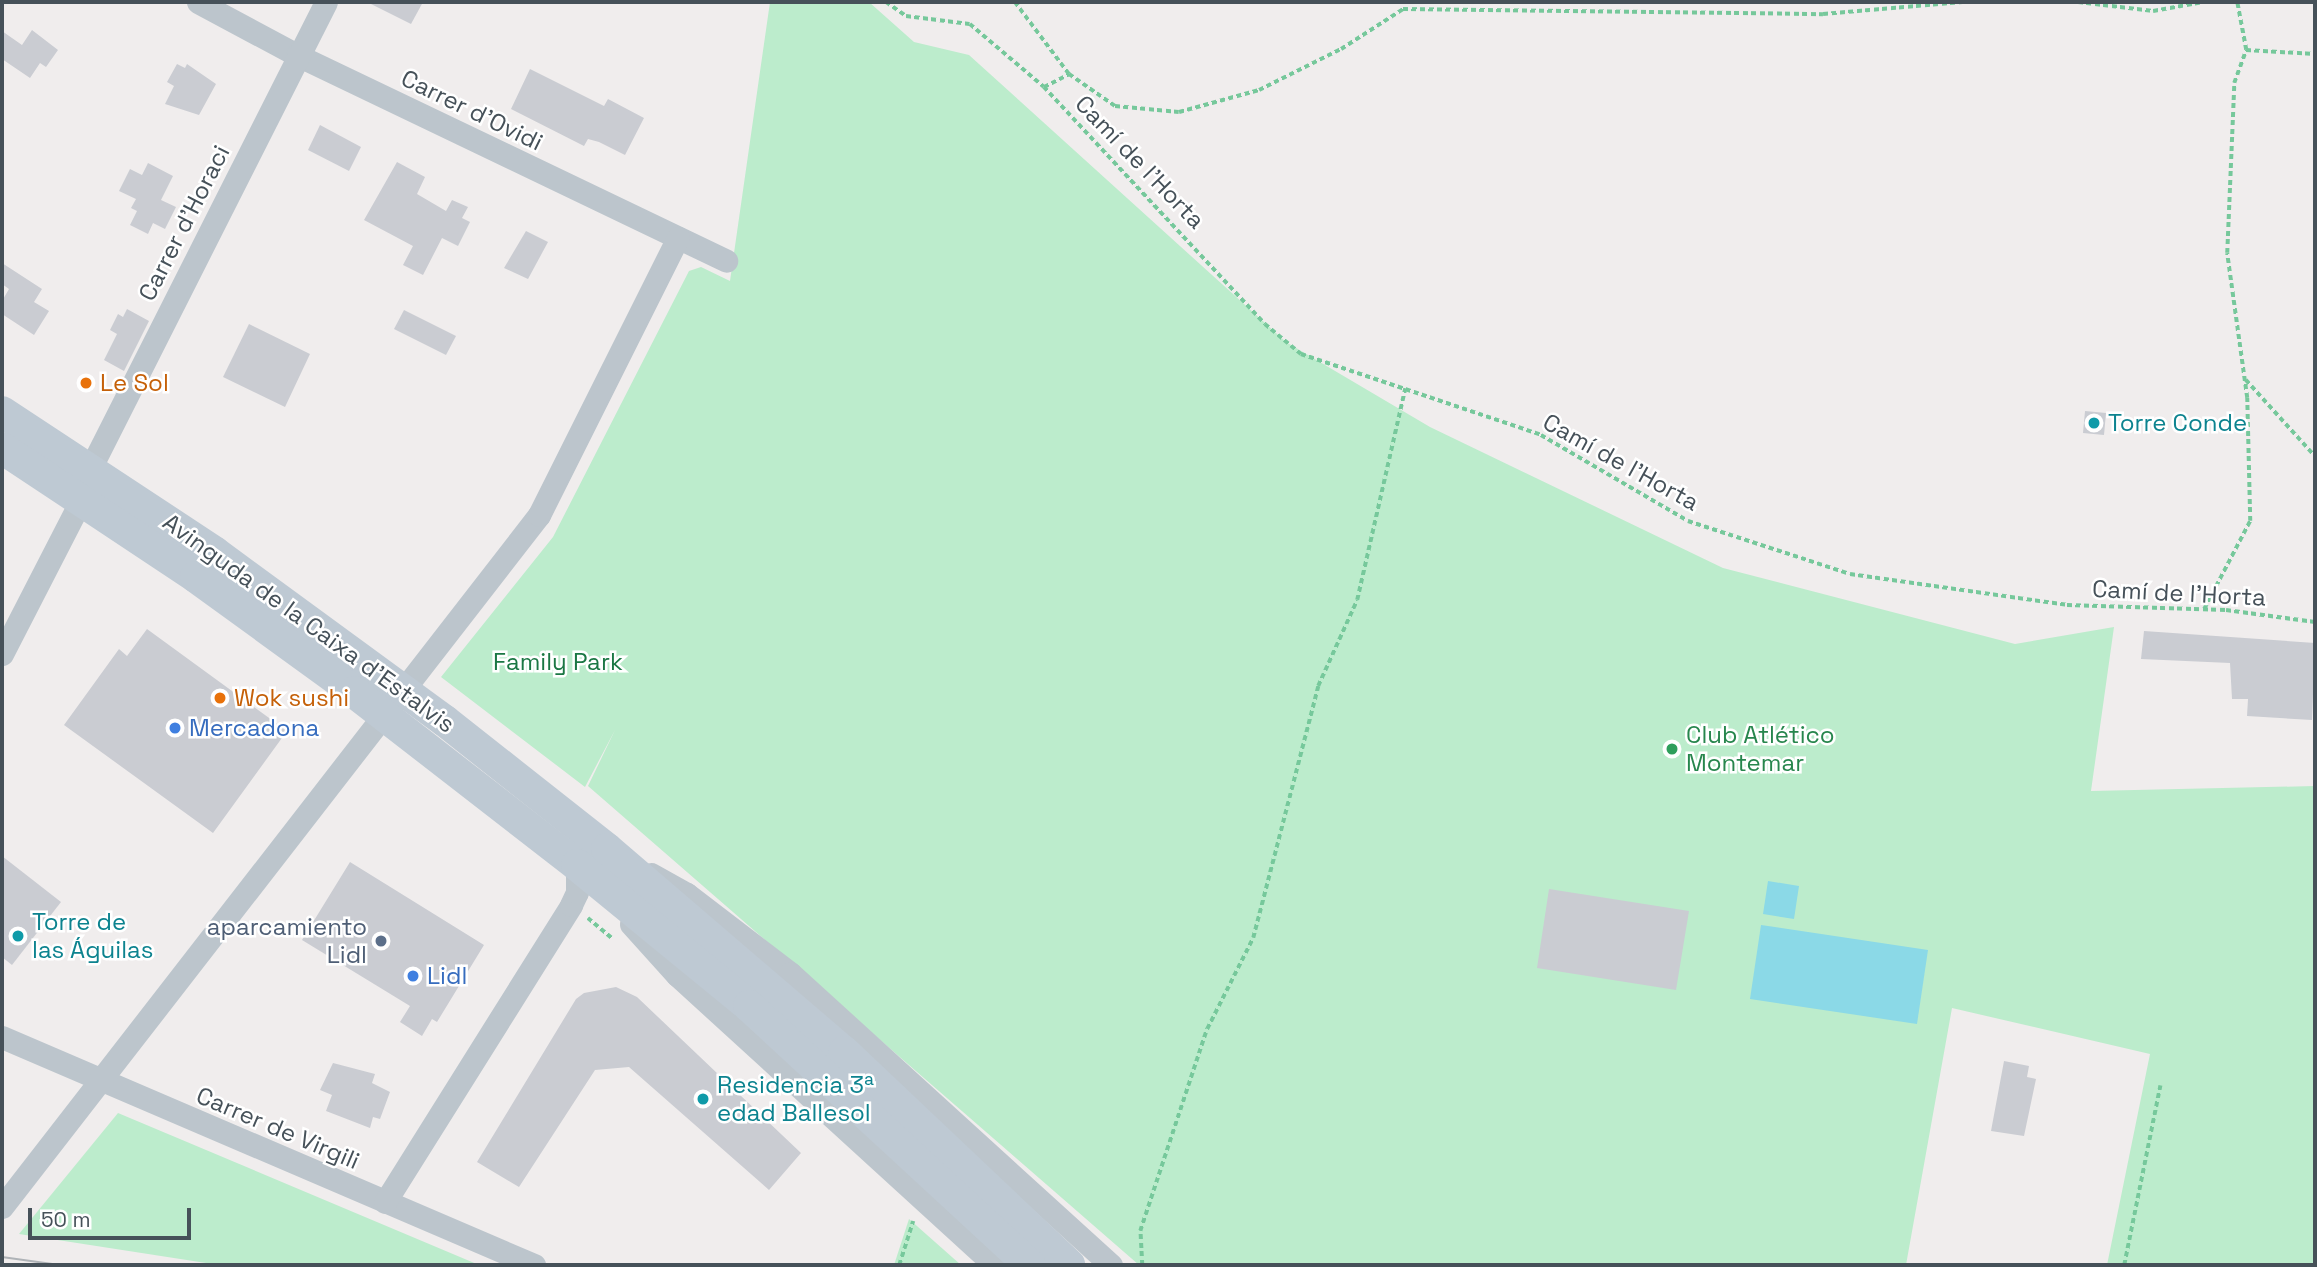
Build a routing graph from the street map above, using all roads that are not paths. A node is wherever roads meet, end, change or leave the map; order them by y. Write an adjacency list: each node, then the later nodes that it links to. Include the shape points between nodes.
1 (198, 2): 3 (street, Carrer d'Ovidi)
2 (326, 2): 3 (street, Carrer d'Horaci)
3 (297, 55): 4 (street, Carrer d'Ovidi); 8 (street, Carrer d'Horaci)
4 (677, 238): 5 (street, Carrer d'Ovidi); 11 (street, via 539,514)
5 (726, 261)
6 (2, 412): 8 (main road, Avinguda de la Caixa d'Estalvis)
7 (2, 448): 9 (main road, Avinguda de la Caixa d'Estalvis)
8 (90, 469): 11 (main road, Avinguda de la Caixa d'Estalvis)
9 (81, 500): 10 (street); 12 (main road, Avinguda de la Caixa d'Estalvis)
10 (2, 654)
11 (404, 690): 12 (street); 13 (main road, Avinguda de la Caixa d'Estalvis)
12 (385, 715): 14 (main road, Avinguda de la Caixa d'Estalvis); 16 (street)
13 (607, 849): 22 (main road, Avinguda de la Caixa d'Estalvis, via 844,1052); 23 (street, Avinguda de la Caixa d'Estalvis, via 687,894 790,973)
14 (577, 865): 17 (street, via 577,892 571,905); 20 (street, Avinguda de la Caixa d'Estalvis, via 677,975); 21 (main road, Avinguda de la Caixa d'Estalvis, via 750,1006)
15 (2, 1037): 16 (street, Carrer de Virgili)
16 (101, 1081): 17 (street, Carrer de Virgili); 18 (street)
17 (385, 1202): 19 (street, Carrer de Virgili)
18 (2, 1207)
19 (534, 1265)
20 (995, 1265)
21 (1030, 1265)
22 (1069, 1265)
23 (1111, 1265)

